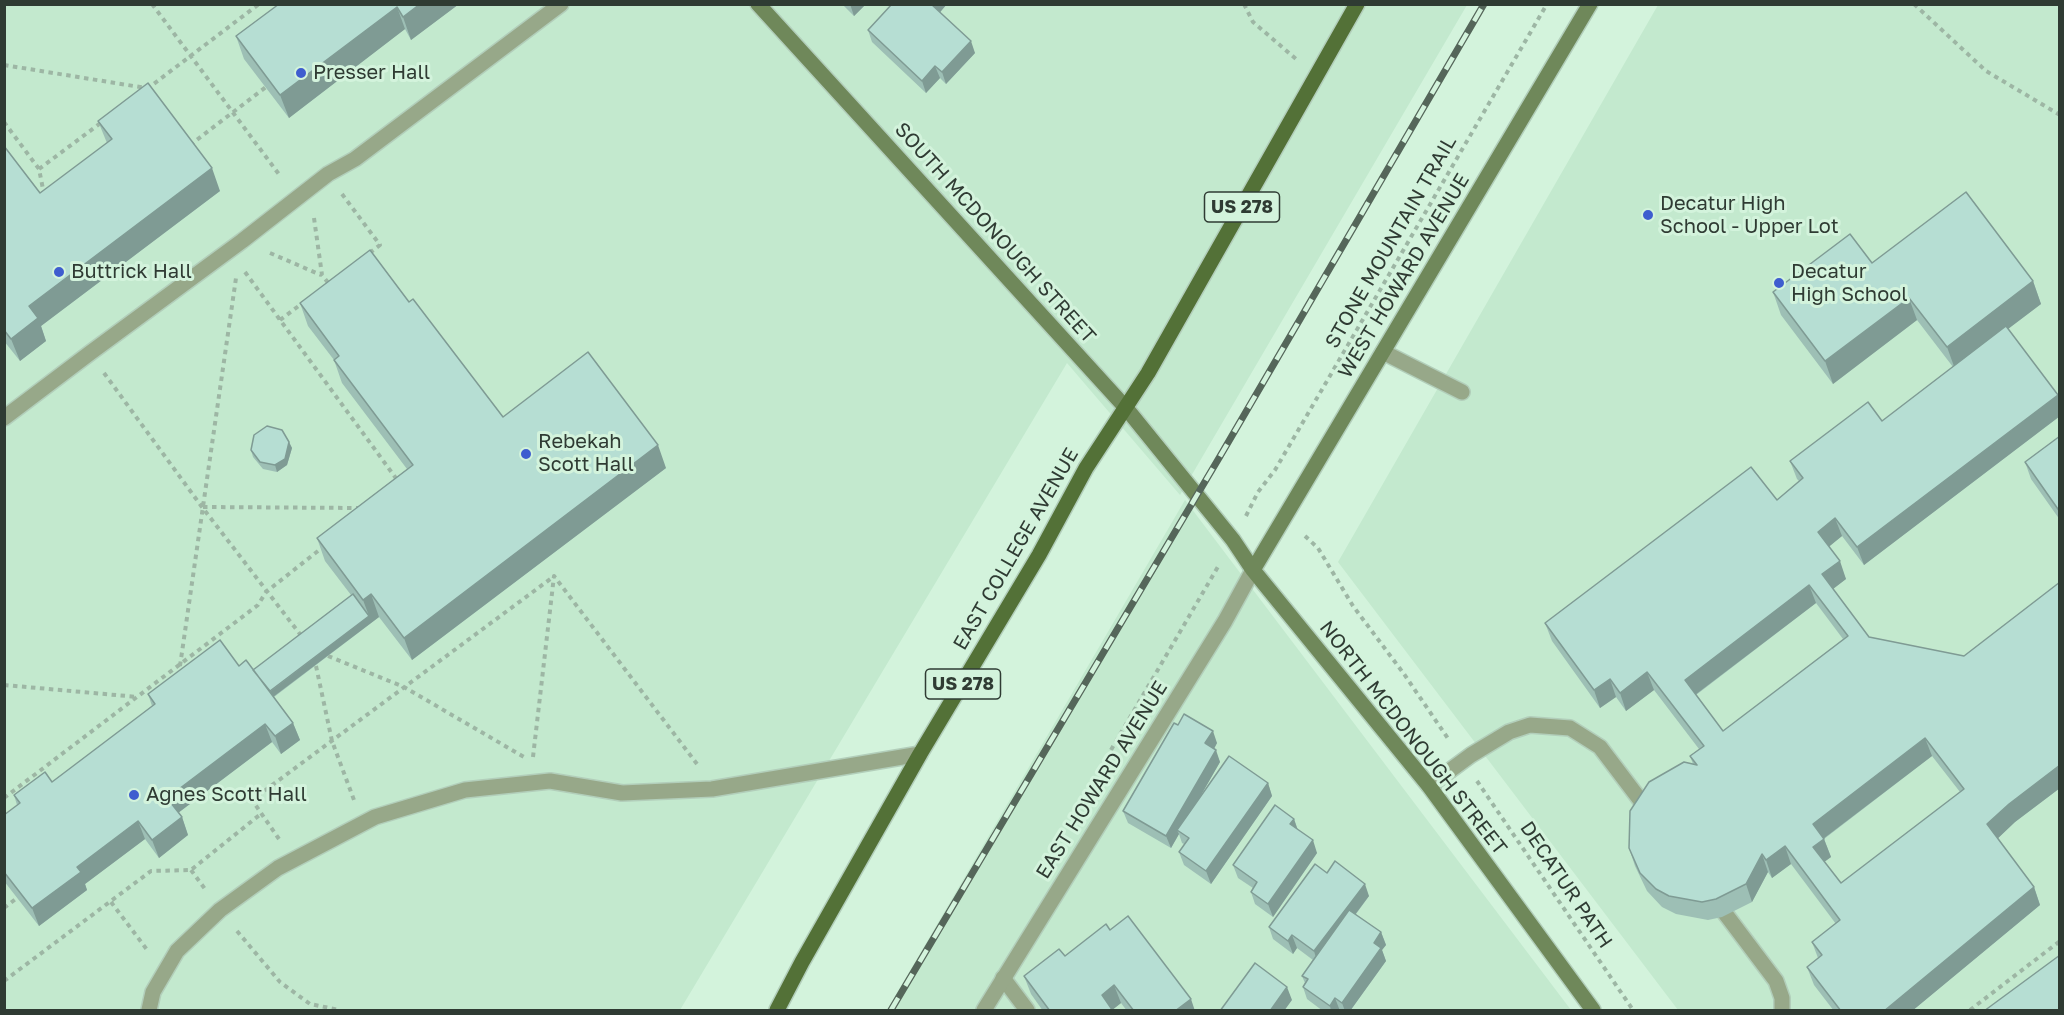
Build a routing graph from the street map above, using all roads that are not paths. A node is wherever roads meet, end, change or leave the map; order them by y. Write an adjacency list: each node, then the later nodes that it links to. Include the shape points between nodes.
1 (561, 4): 8 (street, via 355,159 328,174 237,251)
2 (758, 4): 7 (street, SOUTH MCDONOUGH STREET)
3 (1357, 4): 7 (main road, US 278)
4 (1590, 4): 5 (street, WEST HOWARD AVENUE)
5 (1383, 352): 6 (street); 10 (street, WEST HOWARD AVENUE)
6 (1461, 392)
7 (1126, 408): 9 (street, SOUTH MCDONOUGH STREET); 11 (main road, EAST COLLEGE AVENUE / US 278, via 1086,468 1039,555)
8 (4, 418)
9 (1196, 494): 10 (street, NORTH MCDONOUGH STREET)
10 (1253, 570): 12 (street, NORTH MCDONOUGH STREET); 16 (street, EAST HOWARD AVENUE)
11 (920, 754): 15 (main road, EAST COLLEGE AVENUE / US 278); 17 (street, via 712,789 622,793 550,781 465,790 375,817 278,868 219,910 177,951 153,992)
12 (1429, 786): 13 (street, via 1509,732 1530,725 1570,728 1600,747); 22 (street, NORTH MCDONOUGH STREET)
13 (1657, 822)
14 (1706, 888): 23 (street, via 1776,981)
15 (801, 962): 18 (main road, EAST COLLEGE AVENUE / US 278); 19 (main road, EAST COLLEGE AVENUE / US 278)
16 (1003, 978): 20 (street, EAST HOWARD AVENUE); 21 (street)
17 (149, 1011)
18 (768, 1011)
19 (777, 1011)
20 (984, 1011)
21 (1027, 1011)
22 (1593, 1011)
23 (1782, 1011)

